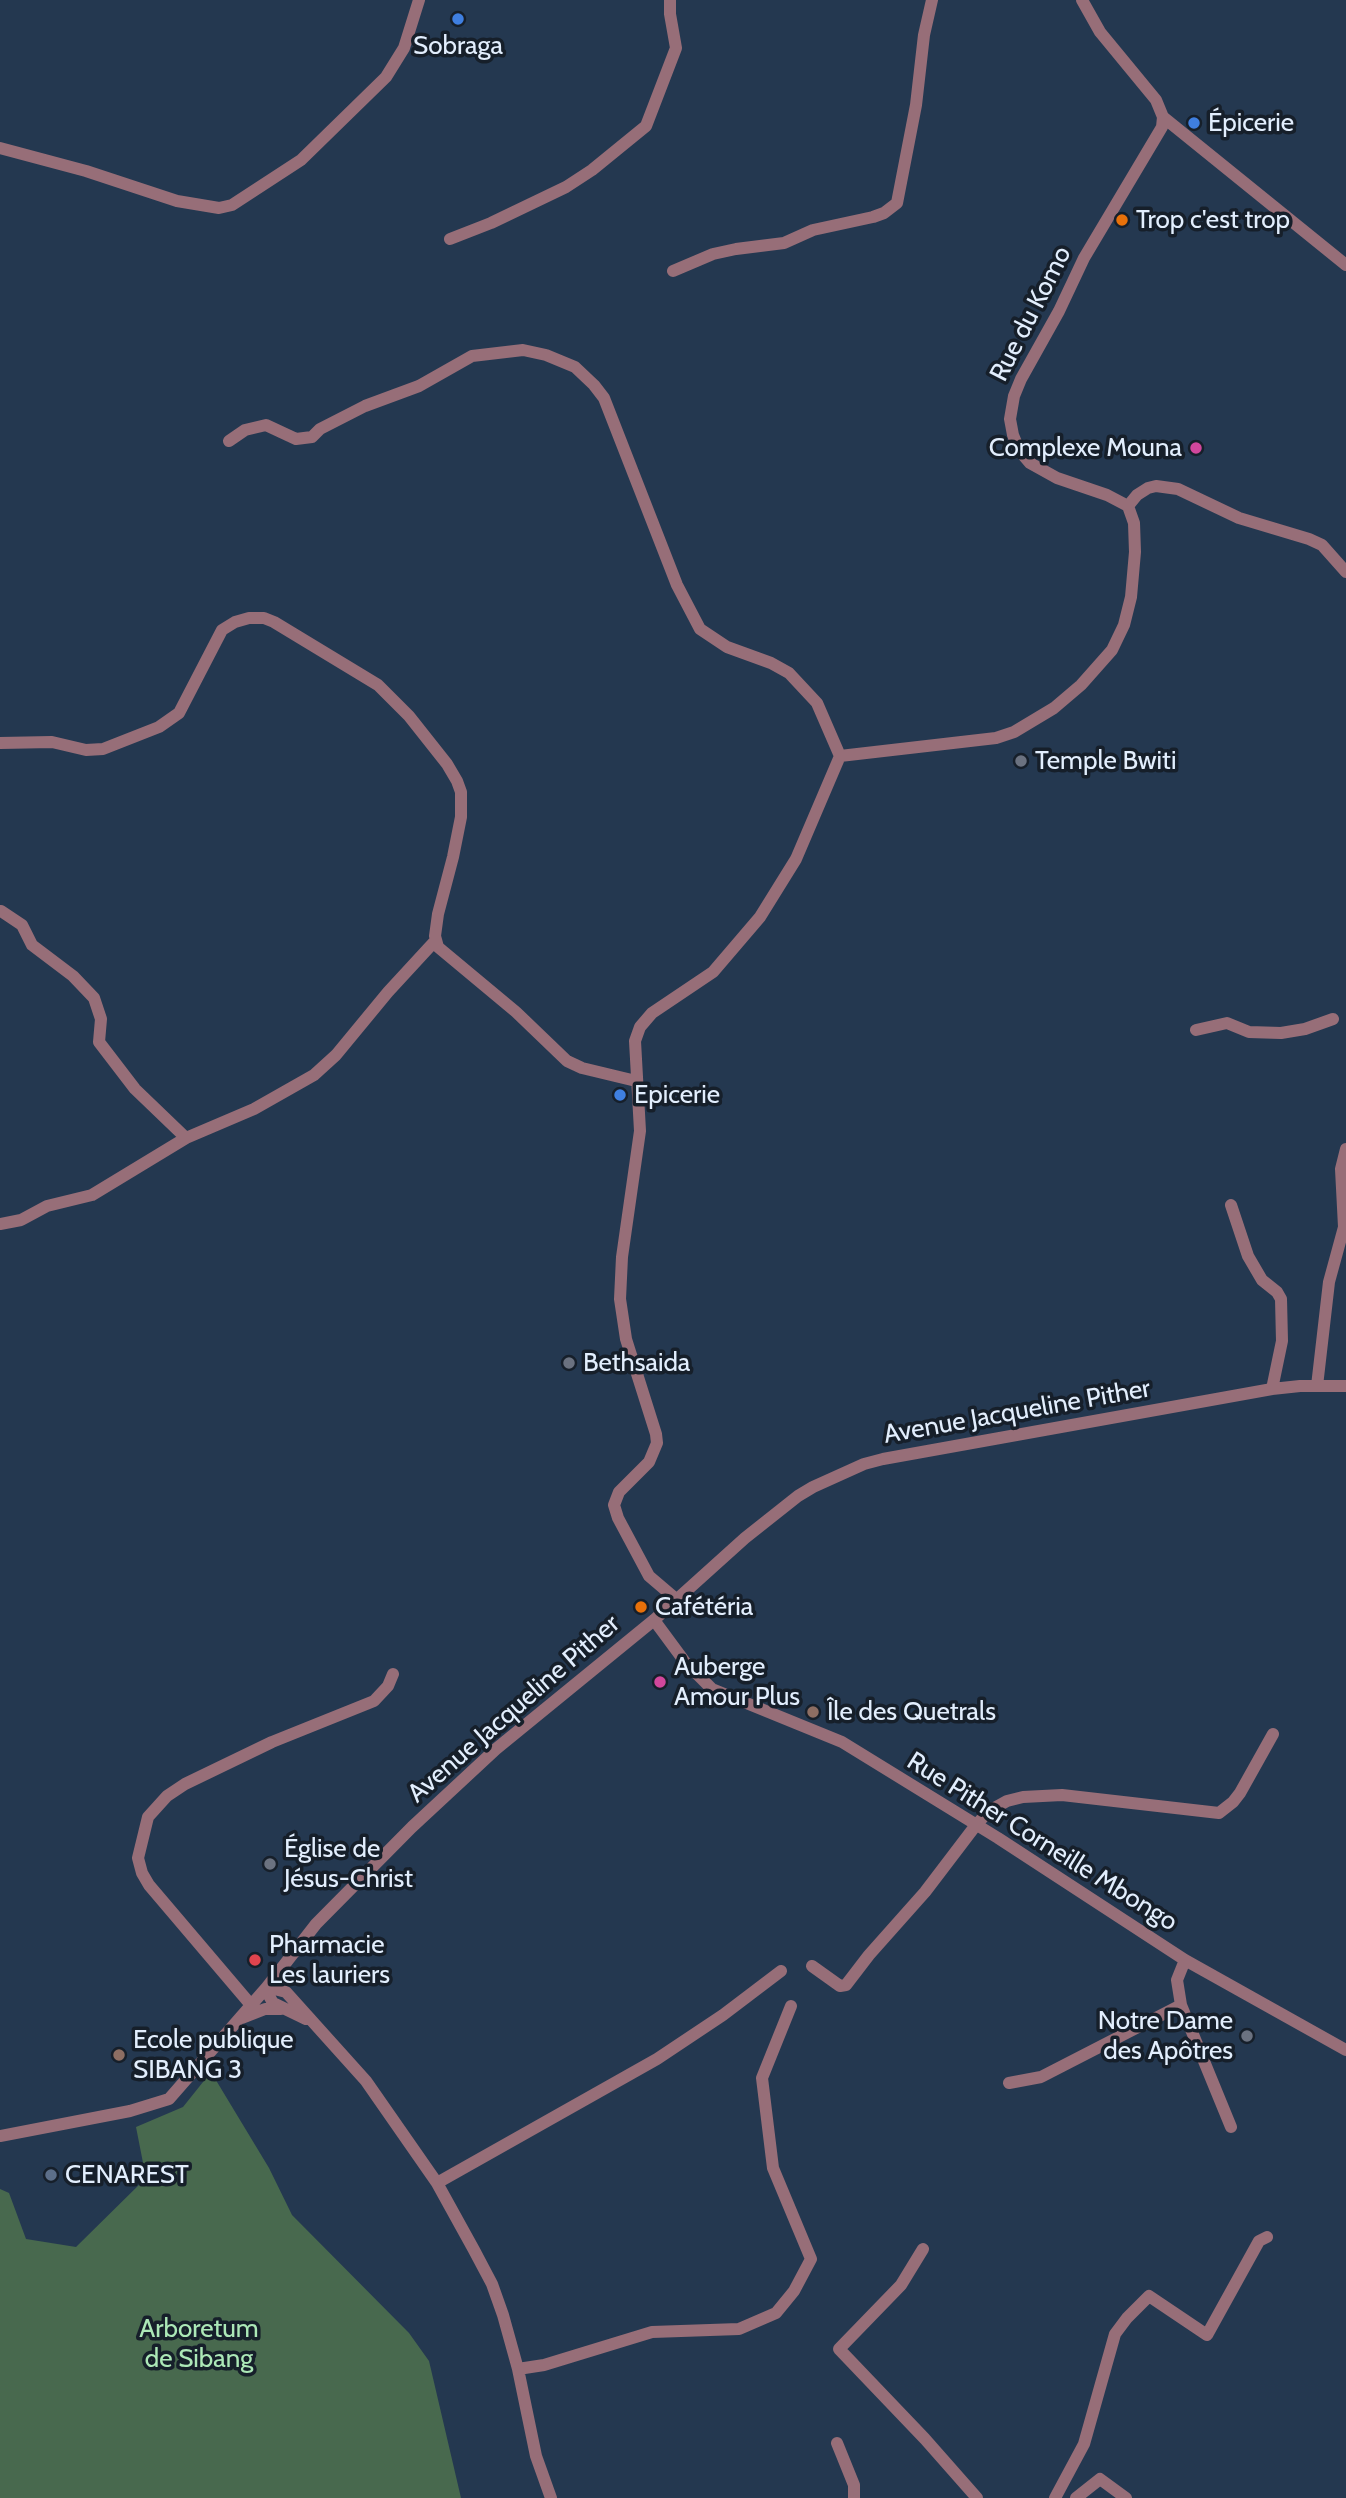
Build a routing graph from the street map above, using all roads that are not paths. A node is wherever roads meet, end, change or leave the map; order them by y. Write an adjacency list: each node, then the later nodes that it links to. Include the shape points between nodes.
1 (419, 0): 6 (street, via 404,48 386,77 301,160 232,205 219,208 177,201)
2 (670, 0): 7 (street, via 676,48 646,127 566,187)
3 (932, 0): 9 (street, via 897,203 884,214 813,230 784,243 713,254)
4 (1082, 0): 5 (street, via 1101,32 1156,100)
5 (1163, 117): 8 (street); 11 (street, Rue du Komo, via 1160,134 1084,257 1021,379 1010,411 1014,440 1030,463)
6 (0, 148)
7 (450, 239)
8 (1346, 265)
9 (673, 271)
10 (229, 441): 14 (street, via 245,429 266,425 296,439 312,437 365,406 419,386 472,356 523,350 575,367 604,398 677,585 700,629 727,647 789,673 817,703)
11 (1128, 506): 12 (street, via 1148,488 1178,489 1239,518 1310,539 1322,545); 14 (street, via 1135,552 1124,625 1105,660 1068,697 1028,725 996,738)
12 (1346, 572)
13 (0, 743): 16 (street, via 52,742 103,749 159,727 179,713 222,630 235,621 264,618 378,685 409,716 457,781 461,817)
14 (840, 756): 19 (street, via 796,859 760,917 713,972 639,1027)
15 (1, 911): 20 (street, via 22,925 32,945 94,998 101,1019 99,1042 135,1089)
16 (435, 941): 19 (street, via 444,954 567,1060); 20 (street, via 314,1074 254,1109)
17 (1333, 1019): 18 (street, via 1281,1033 1249,1032 1227,1023)
18 (1196, 1030)
19 (636, 1081): 27 (street, via 640,1131 620,1299 626,1339 657,1443 649,1462 618,1492 614,1505 649,1576)
20 (186, 1138): 23 (street, via 92,1195)
21 (1346, 1149): 24 (street, via 1341,1169 1345,1227 1329,1282)
22 (1231, 1205): 26 (street, via 1248,1256 1262,1280 1281,1299 1282,1341)
23 (0, 1224)
24 (1317, 1386): 25 (street, Avenue Jacqueline Pither); 26 (street, Avenue Jacqueline Pither)
25 (1346, 1386)
26 (1272, 1389): 27 (street, Avenue Jacqueline Pither, via 864,1464 798,1496)
27 (676, 1599): 28 (street, Avenue Jacqueline Pither)
28 (654, 1620): 31 (street, Rue Pither Corneille Mbongo, via 712,1689 827,1734); 32 (street, Avenue Jacqueline Pither, via 463,1779 344,1894)
29 (393, 1674): 38 (street, via 374,1701 184,1784 148,1817 138,1858 142,1873)
30 (1273, 1734): 31 (street, via 1240,1793 1219,1813 1062,1795 1007,1801)
31 (976, 1825): 33 (street, Rue Pither Corneille Mbongo); 34 (street, via 846,1985 840,1986)
32 (291, 1955): 36 (street, Avenue Jacqueline Pither); 40 (street, via 286,1976)
33 (1185, 1960): 37 (street, via 1177,1980); 42 (street, Rue Pither Corneille Mbongo)
34 (812, 1966)
35 (781, 1971): 46 (street, via 657,2059)
36 (267, 1987): 38 (street, Avenue Jacqueline Pither); 40 (street, via 273,2003)
37 (1181, 2004): 43 (street, via 1041,2077); 44 (street)
38 (251, 2005): 41 (street, Avenue Jacqueline Pither)
39 (791, 2006): 49 (street, via 762,2078 773,2168 811,2259 794,2291 776,2313 739,2329 652,2332)
40 (292, 2007): 41 (street, via 265,2009); 46 (street, via 366,2081)
41 (239, 2020): 45 (street, Avenue Jacqueline Pither, via 169,2099 123,2113)
42 (1346, 2050)
43 (1009, 2083)
44 (1231, 2127)
45 (0, 2136)
46 (437, 2183): 49 (street, via 492,2284)
47 (1266, 2237): 54 (street, via 1259,2241 1207,2335 1149,2296 1127,2318 1115,2334 1084,2444)
48 (923, 2249): 53 (street, via 901,2285 839,2349)
49 (518, 2370): 51 (street, via 536,2456)
50 (837, 2443): 52 (street, via 854,2485)
51 (551, 2498)
52 (854, 2498)
53 (977, 2498)
54 (1055, 2498)
55 (1076, 2498): 56 (street, via 1101,2479)
56 (1126, 2498)

